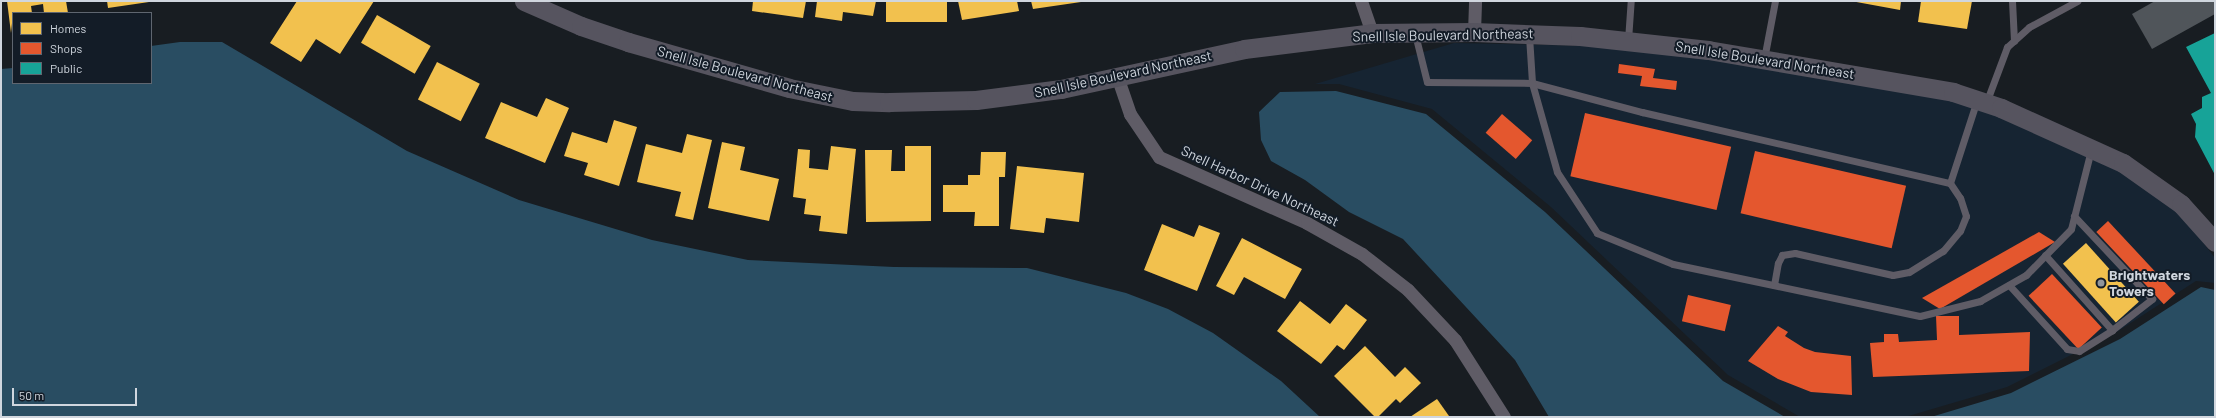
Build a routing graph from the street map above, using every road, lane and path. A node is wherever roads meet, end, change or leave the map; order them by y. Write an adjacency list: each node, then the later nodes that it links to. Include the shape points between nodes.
1 (524, 1): 15 (street, Snell Isle Boulevard Northeast, via 581,26 651,49 789,88 853,101 976,100 1061,89)
2 (1361, 1): 10 (street)
3 (1475, 1): 9 (street)
4 (1631, 1): 12 (lane)
5 (1775, 1): 14 (lane)
6 (2012, 1): 13 (lane)
7 (2077, 1): 13 (lane, via 2030,27)
8 (1415, 32): 9 (street, Snell Isle Boulevard Northeast); 10 (street, Snell Isle Boulevard Northeast); 16 (lane, via 1426,82)
9 (1474, 32): 11 (street, Snell Isle Boulevard Northeast)
10 (1372, 33): 15 (street, Snell Isle Boulevard Northeast, via 1244,48)
11 (1529, 34): 12 (street, Snell Isle Boulevard Northeast); 16 (lane)
12 (1628, 40): 14 (street, Snell Isle Boulevard Northeast)
13 (2014, 41): 17 (lane, via 2007,47)
14 (1764, 59): 17 (street, Snell Isle Boulevard Northeast, via 1953,92)
15 (1117, 76): 26 (street, Snell Harbor Drive Northeast, via 1130,114 1159,157 1307,223 1362,254 1408,290 1455,340)
16 (1532, 83): 19 (lane, via 1642,112); 23 (lane, via 1557,172 1597,234 1673,264)
17 (1981, 101): 18 (street, Snell Isle Boulevard Northeast); 19 (lane)
18 (2092, 148): 20 (lane); 21 (street, Snell Isle Boulevard Northeast, via 2123,163 2159,187 2181,204)
19 (1950, 183): 23 (lane, via 1960,198 1966,216 1960,231 1943,251 1910,272 1893,275 1795,253 1782,255 1778,262)
20 (2074, 216): 22 (lane, via 2071,229); 25 (lane, via 2152,299)
21 (2215, 242)
22 (2045, 255): 24 (lane, via 2026,275); 25 (lane)
23 (1774, 285): 24 (lane, via 1920,316 1980,301)
24 (2008, 285): 25 (lane, via 2067,349 2079,351)
25 (2112, 330)
26 (1504, 417)

